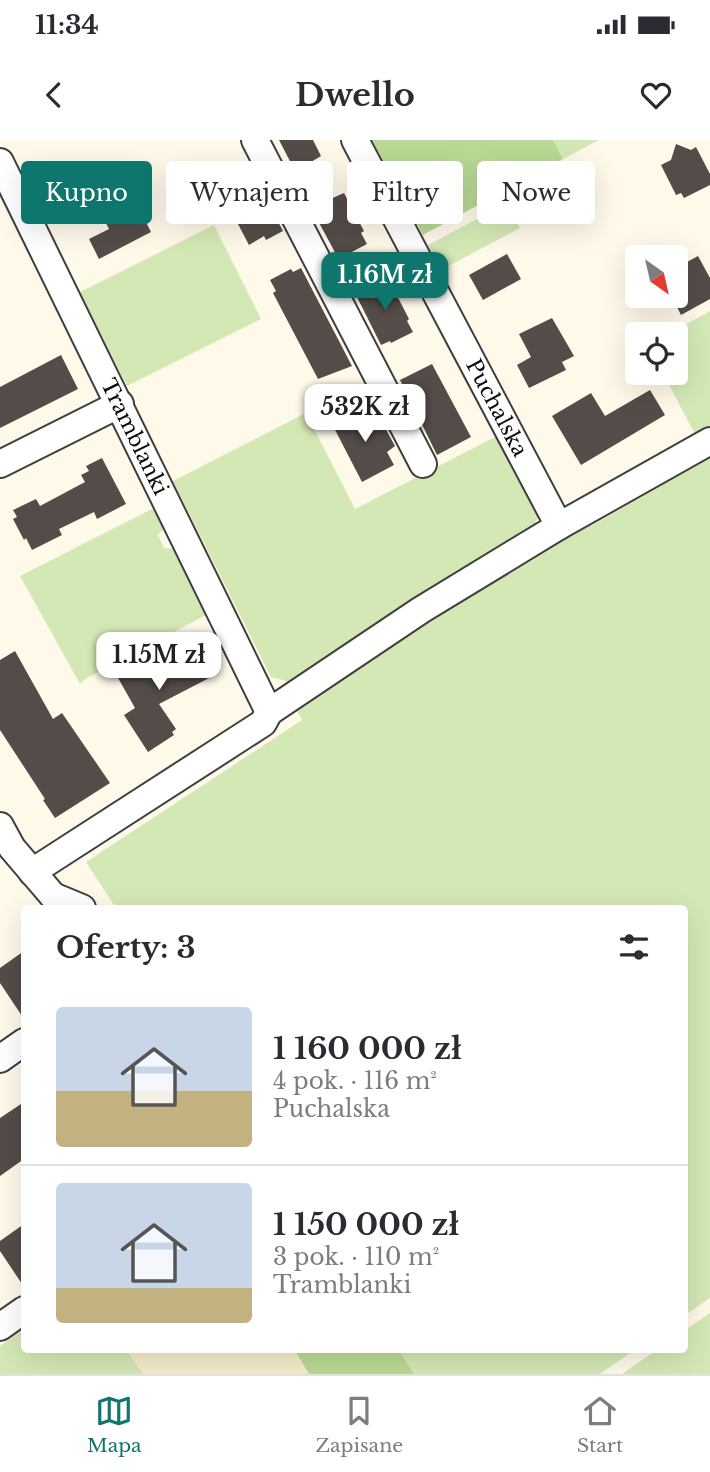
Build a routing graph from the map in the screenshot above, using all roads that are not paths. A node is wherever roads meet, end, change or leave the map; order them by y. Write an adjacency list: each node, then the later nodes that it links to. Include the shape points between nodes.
1 (256, 140): 7 (street)
2 (355, 140): 8 (street, Puchalska)
3 (0, 162): 4 (street, Tramblanki)
4 (120, 404): 6 (street); 9 (street, Tramblanki)
5 (710, 441): 8 (street)
6 (0, 464)
7 (423, 464)
8 (559, 526): 9 (street, via 421,610)
9 (269, 712): 11 (street, via 263,723)
10 (0, 826): 11 (street)
11 (32, 872): 12 (street, via 53,896)
12 (75, 905)
13 (21, 1044): 14 (street)
14 (0, 1059)
15 (21, 1312): 16 (street)
16 (0, 1327)

